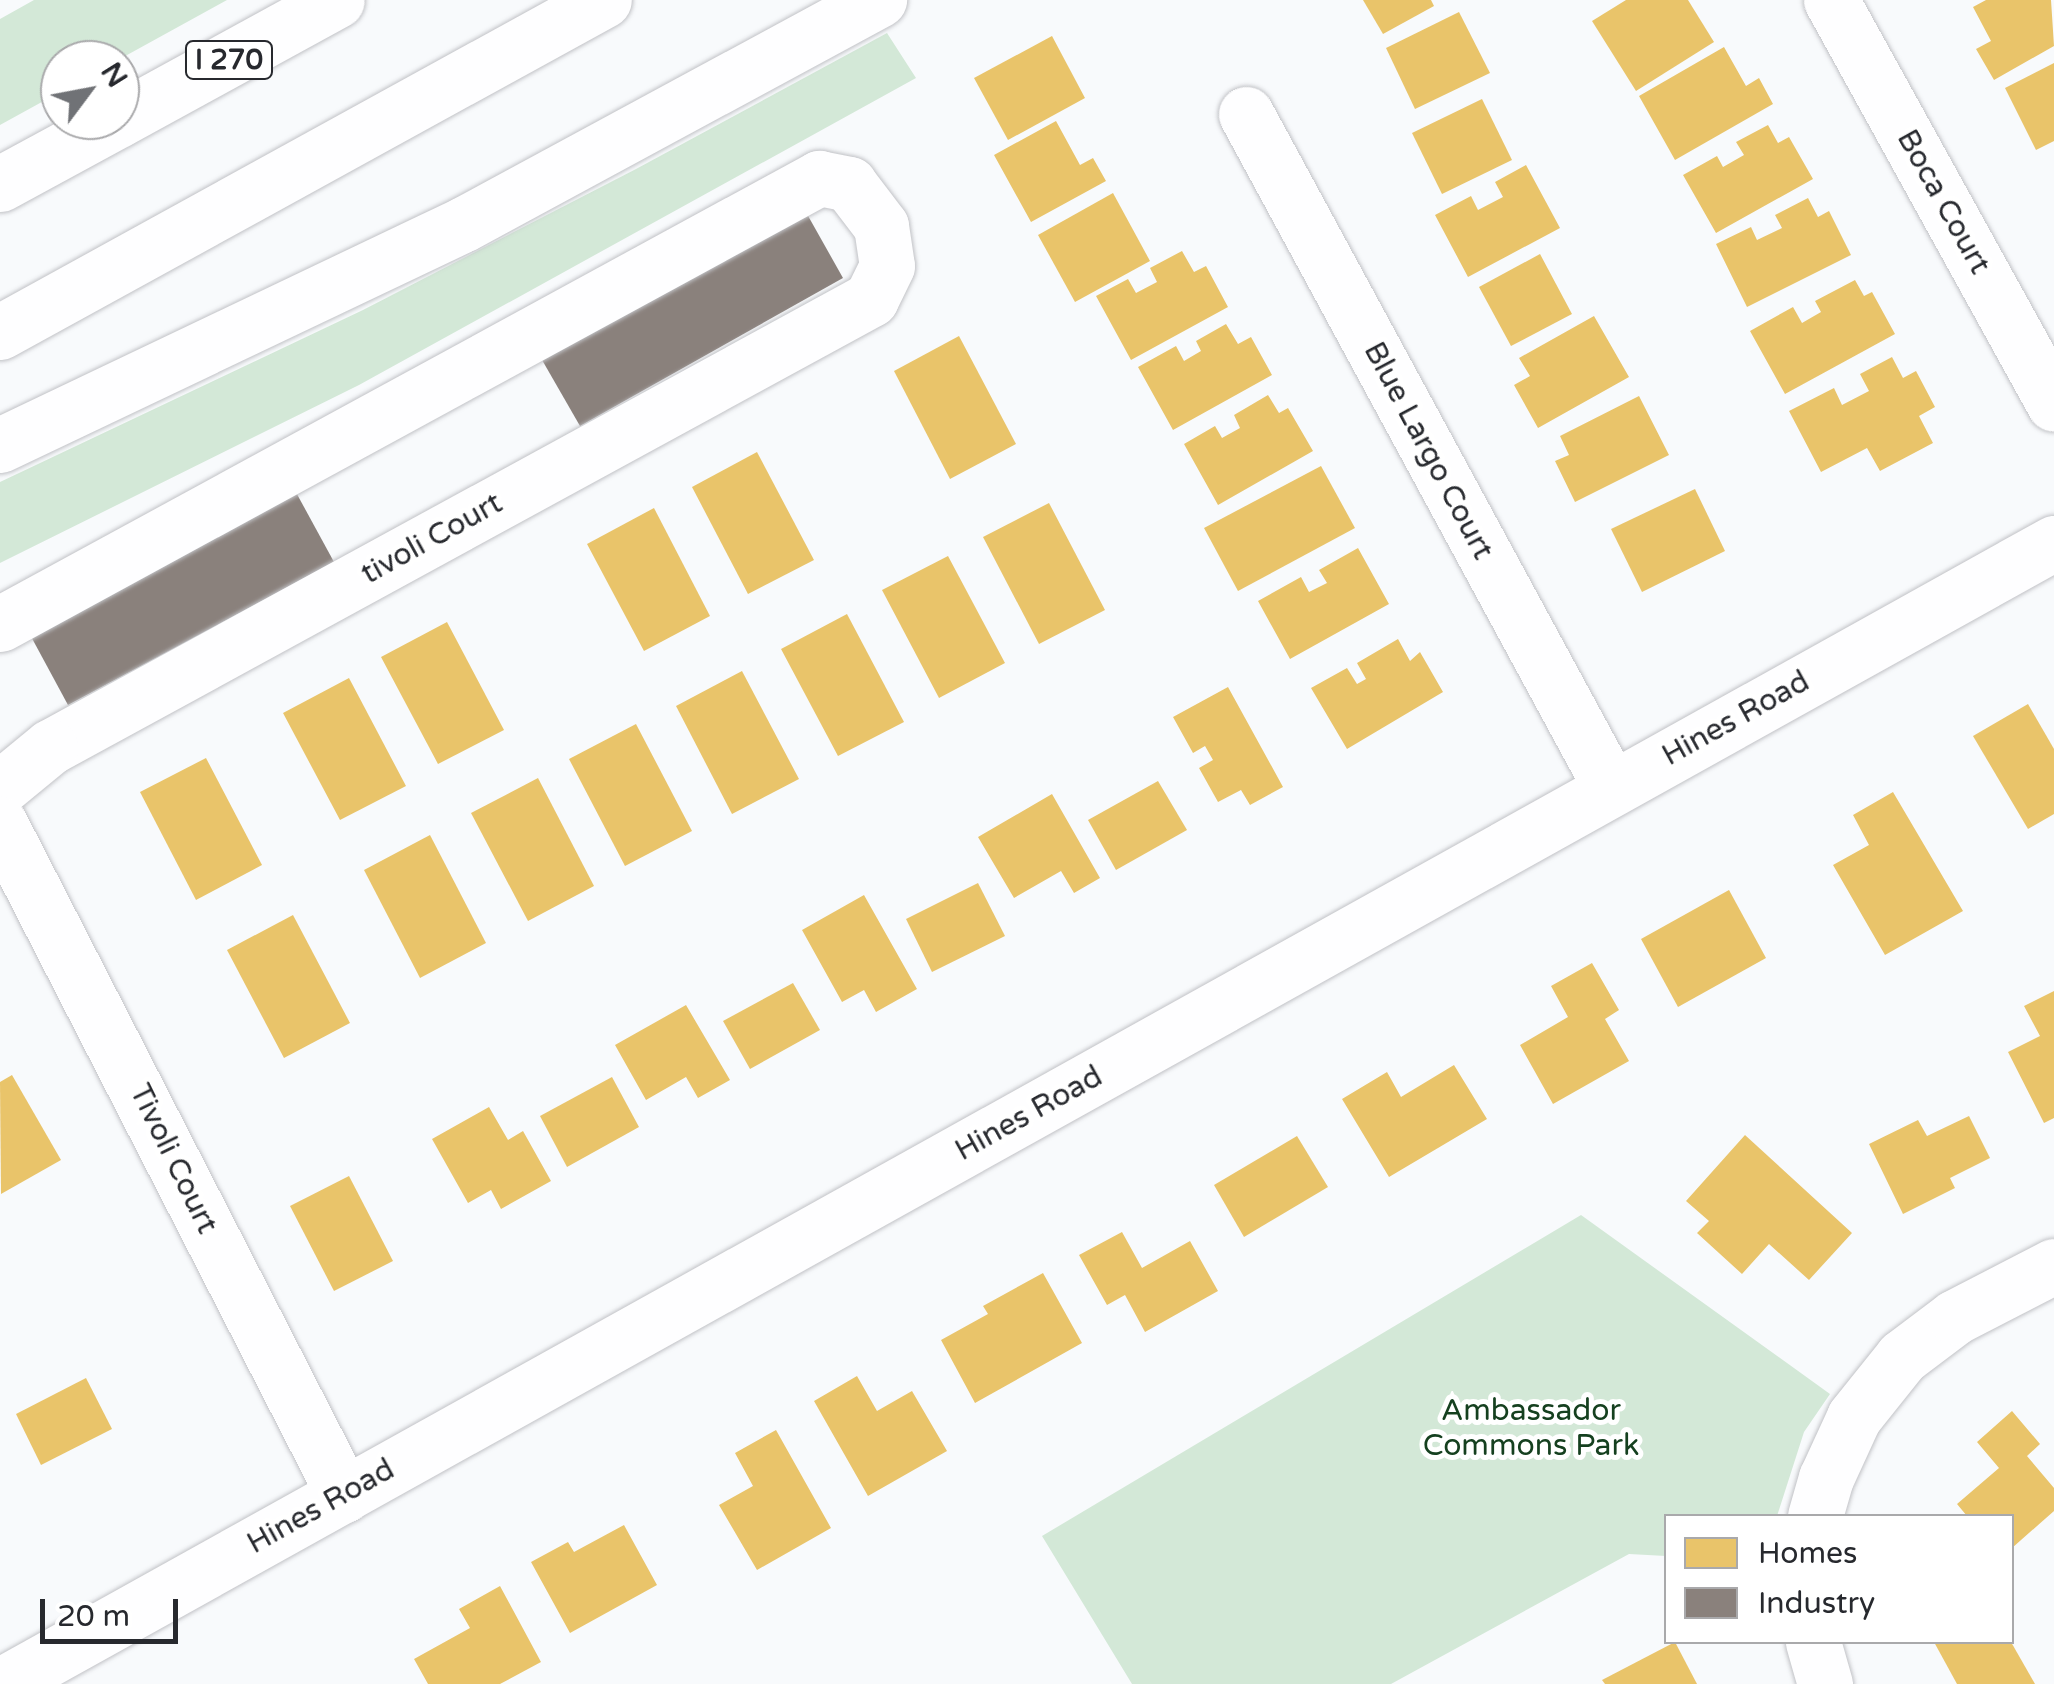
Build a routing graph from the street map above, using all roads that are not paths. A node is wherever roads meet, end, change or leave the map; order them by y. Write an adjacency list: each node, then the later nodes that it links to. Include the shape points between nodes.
1 (337, 0): 5 (main road, I 270)
2 (604, 0): 9 (main road)
3 (878, 0): 11 (main road, via 464,224)
4 (1831, 0): 10 (main road, Boca Court)
5 (140, 108)
6 (1246, 114): 15 (main road, Blue Largo Court)
7 (81, 140): 8 (main road, I 270)
8 (0, 184)
9 (0, 332)
10 (2054, 404)
11 (0, 445)
12 (2054, 543): 15 (main road, Hines Road)
13 (0, 624): 14 (main road, tivoli Court, via 818,178 848,184 882,226 887,266 871,299 50,747)
14 (0, 788)
15 (1611, 788): 18 (main road, Hines Road)
16 (0, 824): 18 (main road, Tivoli Court)
17 (2054, 1266): 19 (main road, via 1956,1317 1902,1358 1854,1417)
18 (344, 1495): 21 (main road, Hines Road)
19 (1816, 1514)
20 (1814, 1644): 22 (main road)
21 (4, 1684)
22 (1824, 1684)

